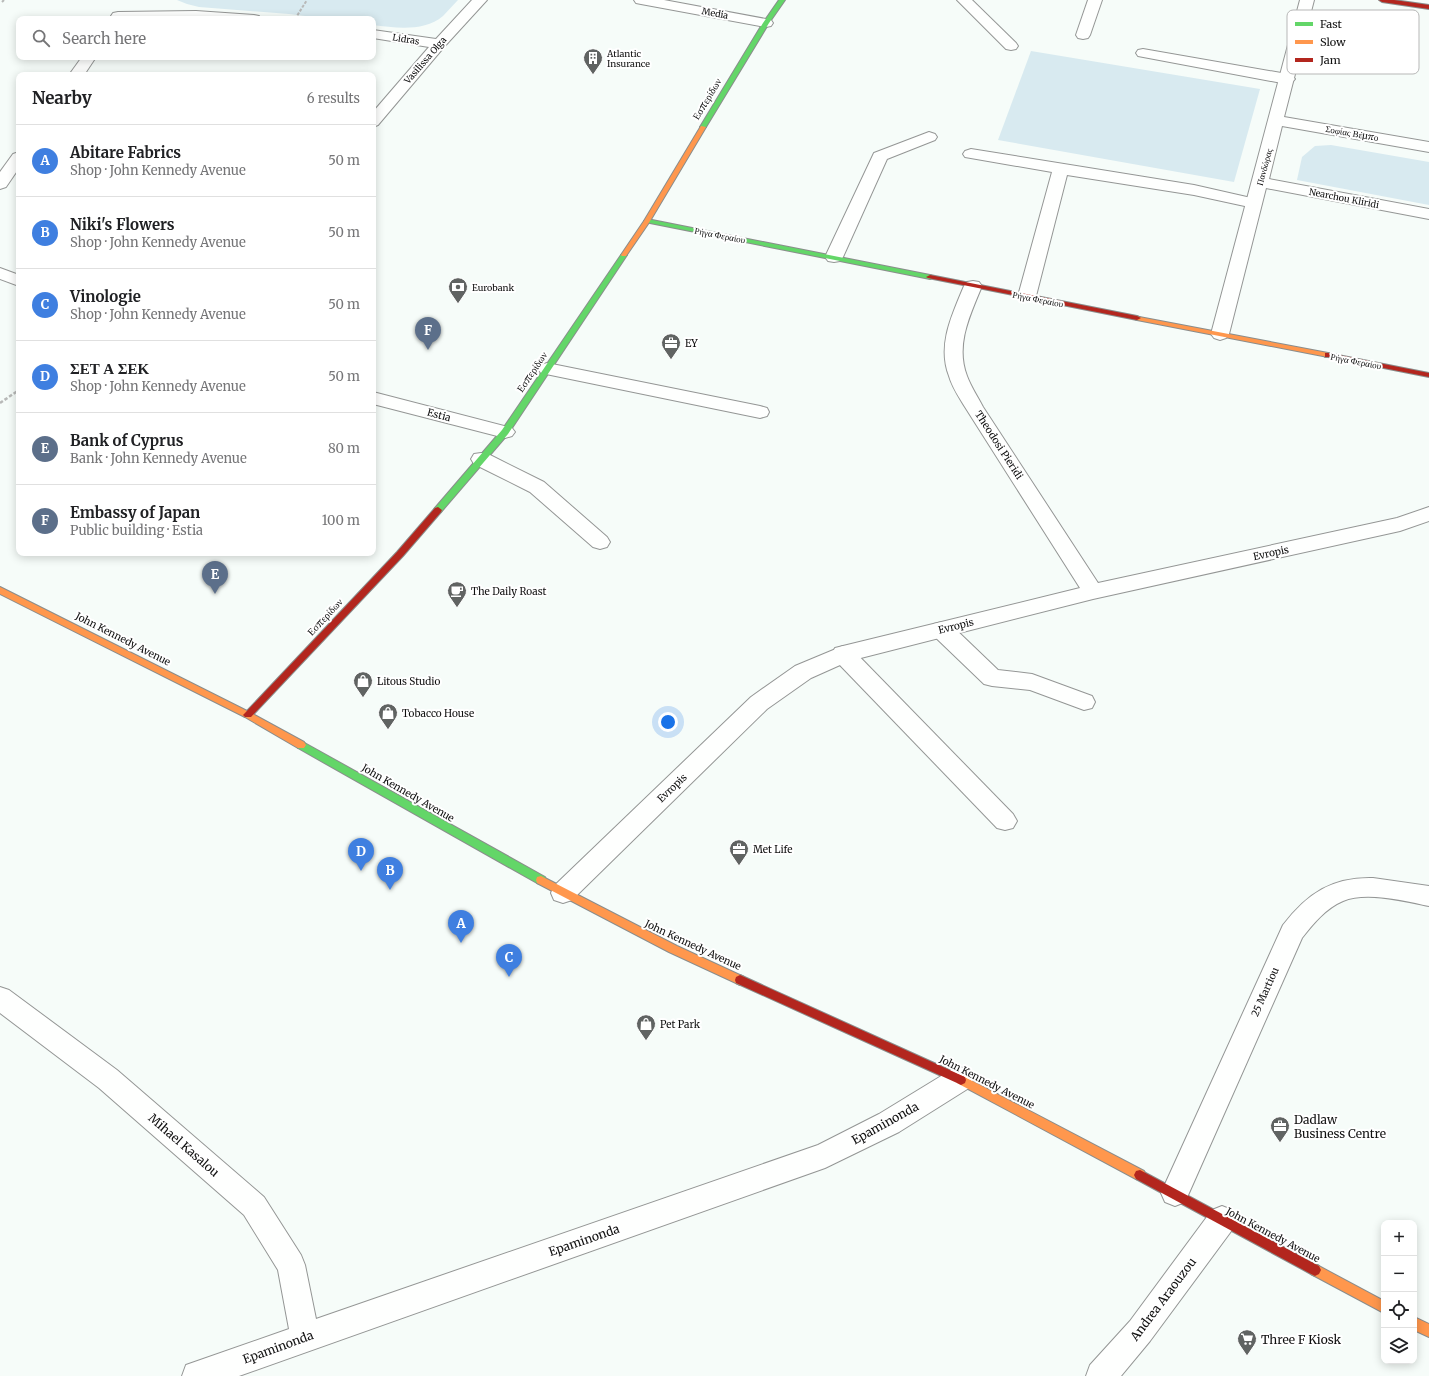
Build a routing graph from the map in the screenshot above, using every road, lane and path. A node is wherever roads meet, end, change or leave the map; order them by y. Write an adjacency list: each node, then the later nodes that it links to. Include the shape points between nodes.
1 (128, 0): 12 (street)
2 (307, 0): 15 (path)
3 (480, 0): 19 (street, Vasilissa Olga)
4 (641, 0): 16 (street, Media)
5 (782, 0): 16 (street, Εσπερίδων)
6 (964, 0): 20 (street)
7 (1095, 0): 18 (street)
8 (1307, 0): 11 (street, Πανδώρας)
9 (1382, 0): 10 (street)
10 (1429, 7)
11 (1304, 10)
12 (118, 16)
13 (156, 16): 14 (street)
14 (219, 16)
15 (297, 16)
16 (766, 23): 37 (street, Εσπερίδων)
17 (376, 34): 19 (street, Lidras)
18 (1083, 35)
19 (439, 44): 26 (street, Vasilissa Olga)
20 (1011, 46)
21 (1143, 53): 25 (street)
22 (87, 60): 23 (street)
23 (78, 72)
24 (1288, 74): 25 (street, Πανδώρας)
25 (1287, 79): 27 (street, Πανδώρας)
26 (376, 118)
27 (1276, 120): 29 (street, Σοφίας Βέμπο); 33 (street, Πανδώρας)
28 (929, 137): 38 (street, via 880,156)
29 (1429, 147)
30 (971, 154): 32 (street)
31 (16, 161): 34 (street)
32 (1061, 169): 35 (street, via 1194,190); 42 (street)
33 (1260, 182): 35 (street, Πανδώρας); 36 (street, Nearchou Kliridi)
34 (0, 184)
35 (1254, 203): 43 (street, Πανδώρας)
36 (1429, 214)
37 (647, 221): 38 (street, Ρήγα Φεραίου); 44 (street, Εσπερίδων)
38 (834, 257): 41 (street, Ρήγα Φεραίου)
39 (0, 273): 40 (street)
40 (16, 280)
41 (973, 286): 42 (street, Ρήγα Φεραίου); 55 (street, Theodosi Pieridi, via 957,326 954,341 953,356 958,377 974,407)
42 (1027, 296): 43 (street, Ρήγα Φεραίου)
43 (1220, 334): 45 (street, Ρήγα Φεραίου)
44 (548, 369): 49 (street); 50 (street, Εσπερίδων)
45 (1429, 375)
46 (16, 392): 48 (path)
47 (376, 399): 50 (street, Estia)
48 (0, 403)
49 (760, 412)
50 (505, 432): 51 (street, Εσπερίδων)
51 (481, 459): 53 (street, via 536,487); 59 (street, Εσπερίδων, via 400,554)
52 (1429, 514): 55 (street, Evropis, via 1400,524)
53 (600, 542)
54 (0, 590): 59 (street, John Kennedy Avenue)
55 (1093, 592): 56 (street, Evropis)
56 (942, 630): 57 (street, Evropis); 58 (street, via 992,678 1032,682)
57 (843, 654): 60 (street); 61 (street, Evropis, via 803,672 759,703)
58 (1084, 702)
59 (248, 715): 61 (street, John Kennedy Avenue)
60 (1005, 821)
61 (564, 893): 64 (street, John Kennedy Avenue, via 673,949)
62 (1429, 896): 65 (street, 25 Martiou, via 1397,889 1364,888 1341,891 1305,915 1292,932)
63 (0, 998): 70 (street, Mihael Kasalou, via 108,1079 254,1206 291,1266)
64 (960, 1079): 65 (street, John Kennedy Avenue); 70 (street, Epaminonda, via 889,1122 825,1155)
65 (1175, 1193): 66 (street, John Kennedy Avenue)
66 (1222, 1220): 67 (street, John Kennedy Avenue); 72 (street, Andrea Araouzou, via 1140,1331)
67 (1381, 1305)
68 (1417, 1325): 69 (street)
69 (1429, 1331)
70 (304, 1337): 71 (street, Epaminonda)
71 (197, 1376)
72 (1101, 1376)

